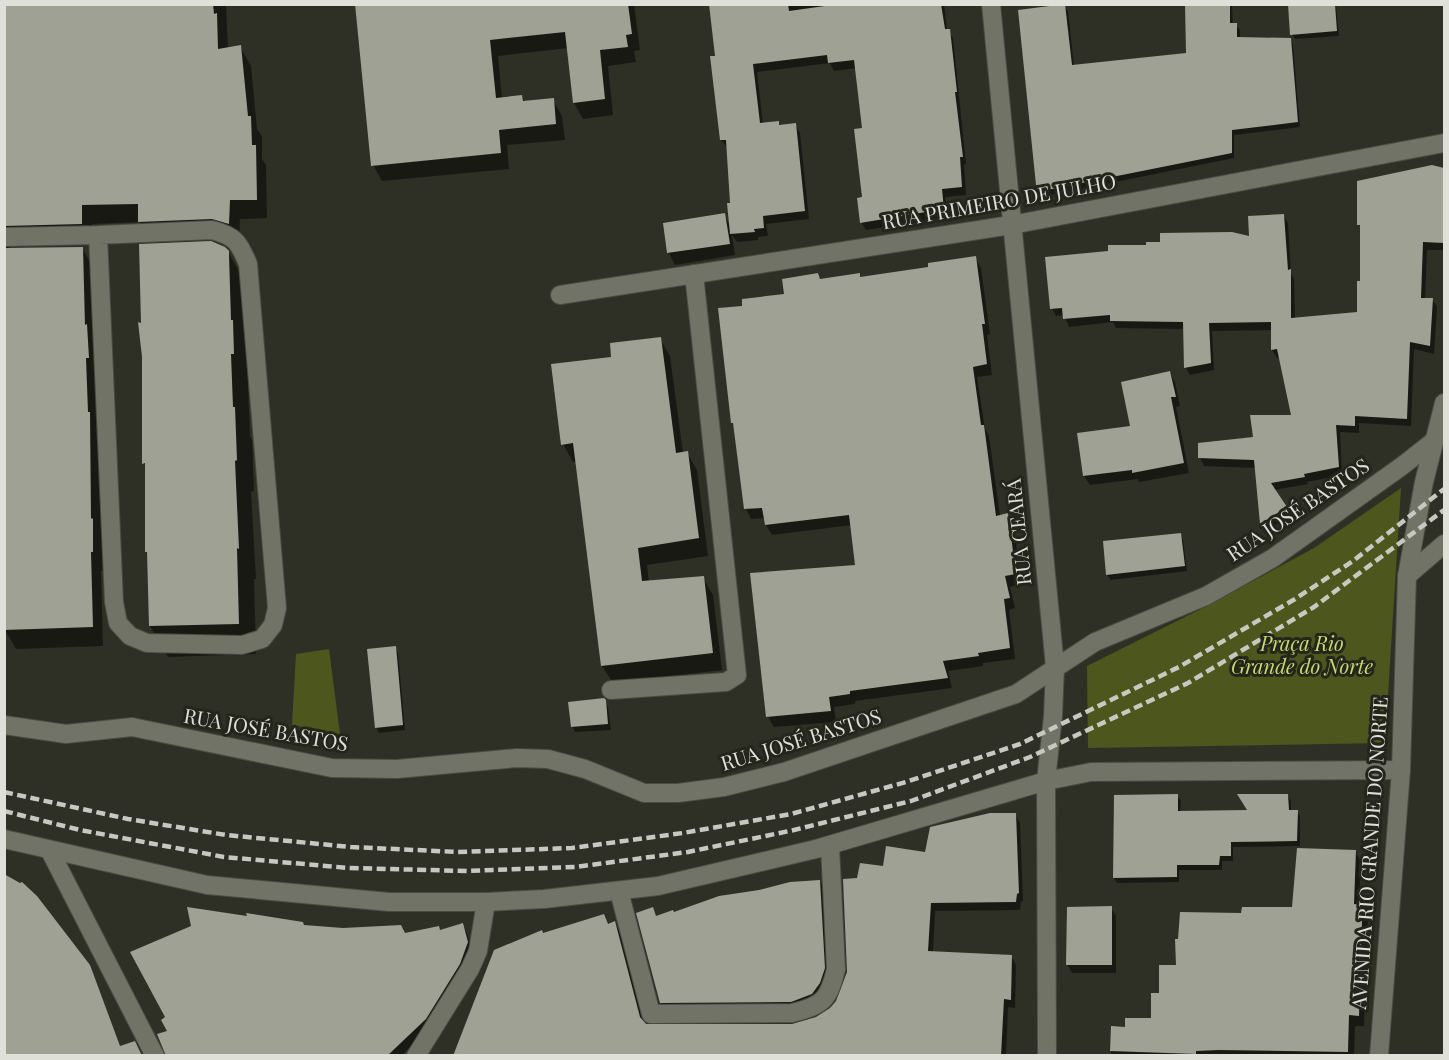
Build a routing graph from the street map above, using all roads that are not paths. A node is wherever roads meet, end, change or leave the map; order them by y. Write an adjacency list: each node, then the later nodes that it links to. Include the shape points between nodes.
1 (992, 4): 3 (street, RUA CEARÁ)
2 (1444, 143): 3 (street, RUA PRIMEIRO DE JULHO)
3 (1011, 225): 6 (street, RUA PRIMEIRO DE JULHO); 12 (street, RUA CEARÁ)
4 (98, 236): 4 (street, via 212,230 229,234 241,246 248,264 277,608 273,625 262,639 242,645 147,643 130,636 118,623); 5 (street)
5 (4, 237)
6 (693, 274): 7 (street, RUA PRIMEIRO DE JULHO); 13 (street, via 736,675 726,682)
7 (560, 295)
8 (1444, 403): 9 (street, AVENIDA RIO GRANDE DO NORTE)
9 (1435, 440): 11 (street, AVENIDA RIO GRANDE DO NORTE); 12 (street, RUA JOSÉ BASTOS, via 1273,558 1206,596 1095,642)
10 (1444, 544): 11 (street)
11 (1407, 576): 15 (street, AVENIDA RIO GRANDE DO NORTE)
12 (1055, 667): 14 (street, RUA JOSÉ BASTOS, via 1016,694 961,714 784,772 724,788 678,793 644,793 548,759 397,769 332,768 132,727 66,734); 16 (street, RUA CEARÁ)
13 (611, 690)
14 (4, 725)
15 (1401, 770): 16 (street, via 1091,772); 25 (street, AVENIDA RIO GRANDE DO NORTE)
16 (1046, 781): 18 (street); 24 (street, RUA CEARÁ)
17 (4, 839): 19 (street)
18 (830, 846): 20 (street, via 658,886); 20 (street, via 836,969 828,996 810,1009 792,1013 651,1014)
19 (50, 851): 21 (street, via 207,885 390,902); 22 (street)
20 (619, 891): 21 (street)
21 (486, 902): 23 (street, via 478,951 470,969)
22 (155, 1056)
23 (416, 1056)
24 (1047, 1056)
25 (1379, 1056)

